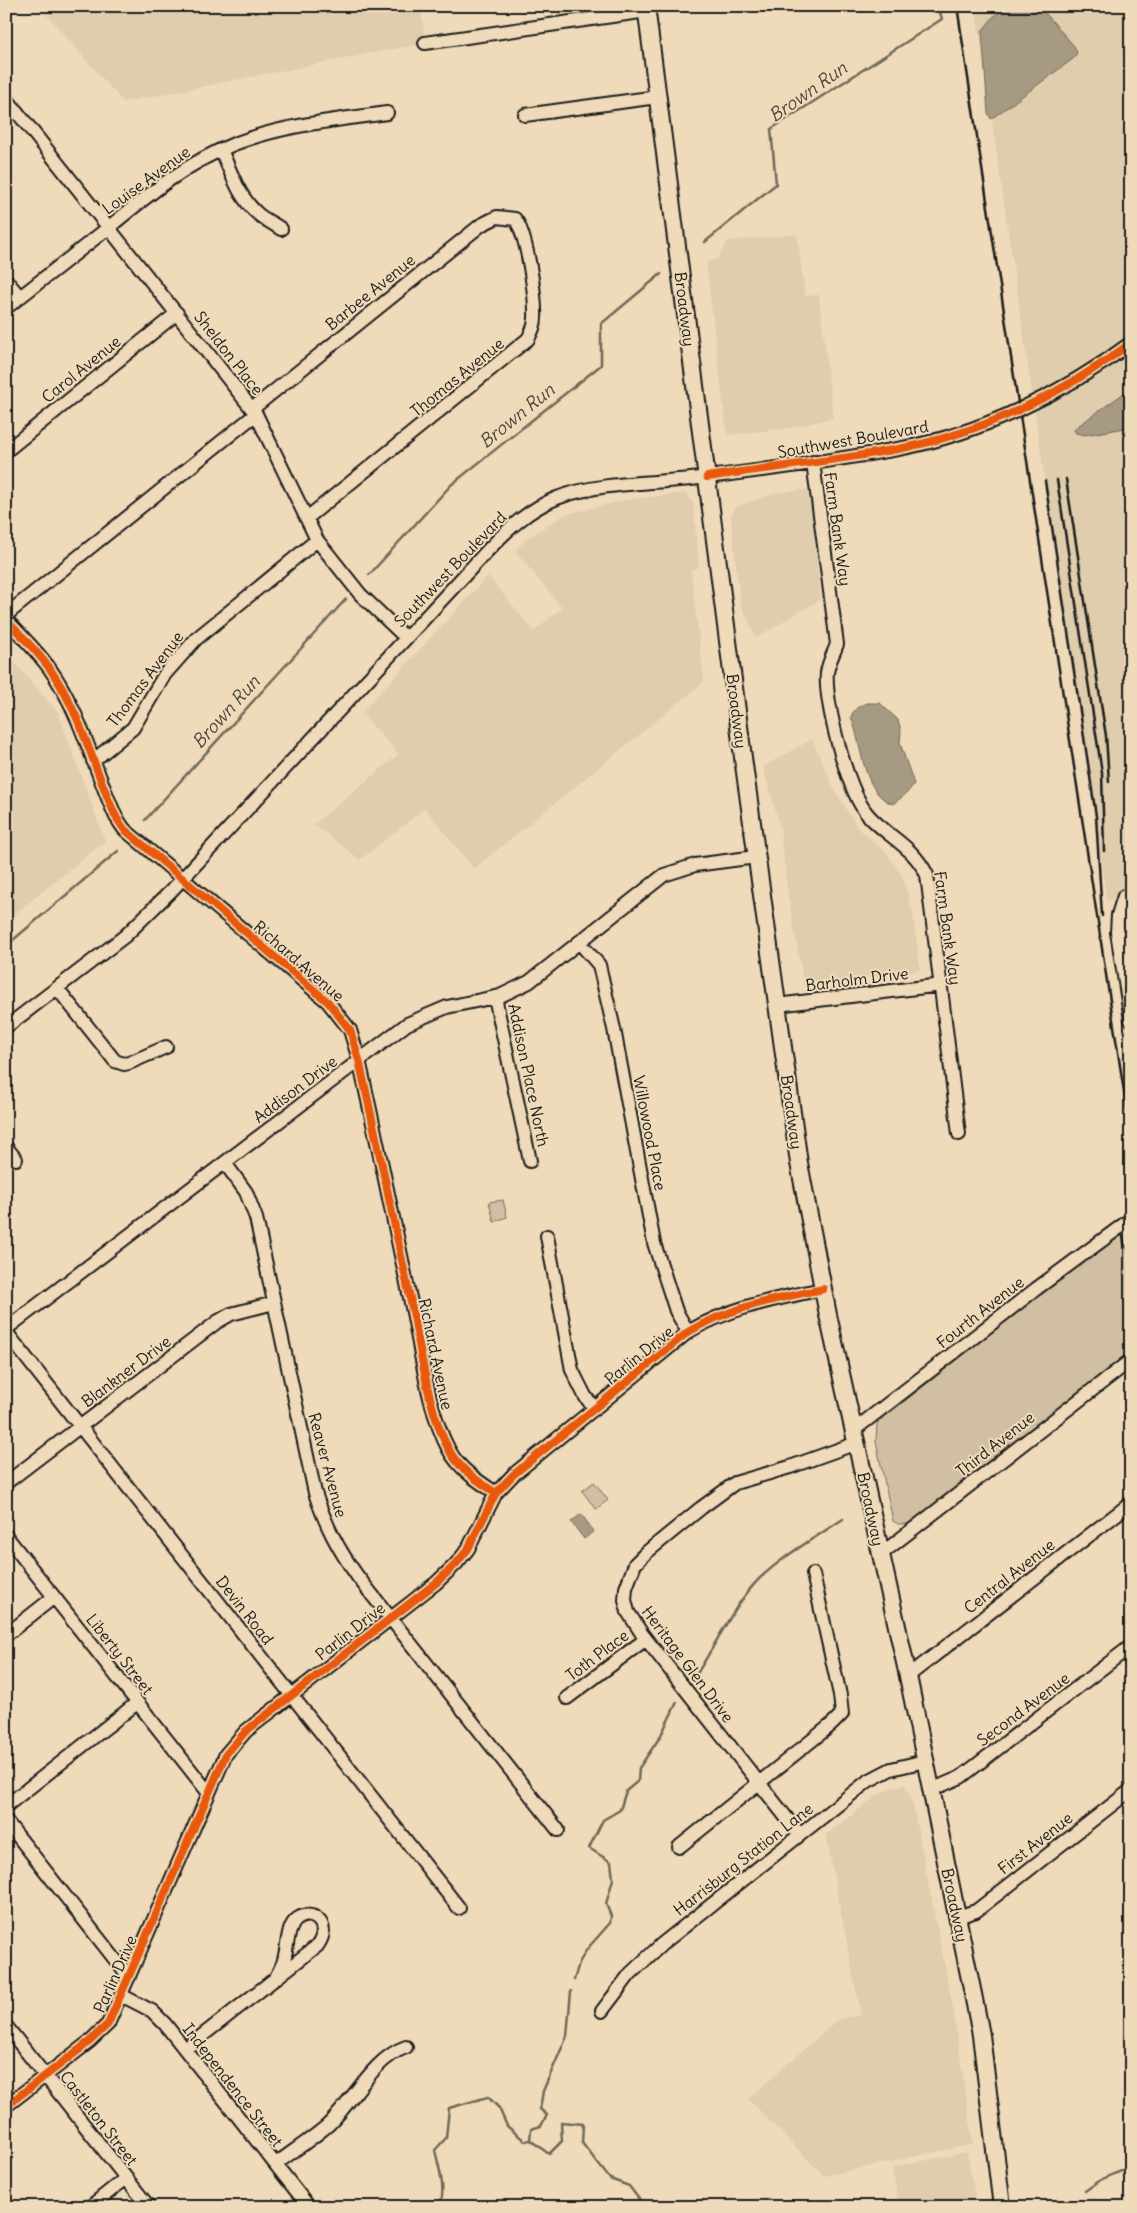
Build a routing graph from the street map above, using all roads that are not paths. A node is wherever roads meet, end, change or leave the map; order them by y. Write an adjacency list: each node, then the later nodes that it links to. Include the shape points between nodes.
1 (646, 9): 2 (street); 4 (main road, Broadway)
2 (425, 42)
3 (6, 98): 9 (street, Sheldon Place)
4 (657, 98): 6 (street); 19 (main road, Broadway)
5 (387, 114): 7 (street, Louise Avenue, via 280,130)
6 (526, 115)
7 (221, 150): 9 (street, Louise Avenue, via 173,177); 10 (street, via 249,204 259,216)
8 (515, 219): 16 (street, Barbee Avenue, via 497,217 481,225); 20 (street, Thomas Avenue, via 522,230 534,307 534,325 528,340)
9 (109, 227): 12 (street, Louise Avenue); 14 (street, Sheldon Place)
10 (281, 229)
11 (6, 280): 12 (street)
12 (20, 297): 13 (street, Louise Avenue)
13 (6, 308)
14 (177, 313): 16 (street, Sheldon Place); 17 (street, Carol Avenue)
15 (1131, 343): 18 (street, Southwest Boulevard, via 1088,374 984,423 899,448)
16 (254, 412): 20 (street, Sheldon Place); 22 (street, Barbee Avenue)
17 (6, 451)
18 (813, 462): 19 (street, Southwest Boulevard); 30 (street, Farm Bank Way, via 837,644 827,671 835,730 862,806 869,816 916,856 927,875)
19 (707, 477): 24 (street, Southwest Boulevard, via 592,489 550,501 510,528); 26 (main road, Broadway)
20 (308, 518): 21 (street, Sheldon Place)
21 (317, 540): 24 (street, Sheldon Place, via 360,594); 25 (street, Thomas Avenue, via 196,639 165,674 132,728)
22 (6, 615)
23 (6, 620): 25 (street, Richard Avenue, via 28,641 54,676 70,704)
24 (406, 638): 27 (street, Southwest Boulevard)
25 (93, 761): 27 (street, Richard Avenue, via 116,818 124,829)
26 (756, 857): 29 (street, Addison Drive, via 695,865 664,875); 33 (main road, Broadway)
27 (182, 879): 31 (street, Southwest Boulevard, via 126,936); 37 (street, Richard Avenue, via 332,1006 350,1030)
28 (1129, 897): 34 (street, via 1118,914 1117,932)
29 (579, 942): 32 (street, Addison Drive, via 529,982); 48 (street, Willowood Place, via 599,965 654,1243 676,1311)
30 (941, 985): 33 (street, Barholm Drive); 38 (street, Farm Bank Way)
31 (57, 988): 35 (street, Southwest Boulevard); 36 (street, via 116,1061 129,1063)
32 (496, 997): 37 (street, Addison Drive, via 428,1014 407,1024); 41 (street, Addison Place North)
33 (777, 1005): 45 (main road, Broadway, via 799,1163)
34 (1131, 1020)
35 (6, 1027)
36 (166, 1047)
37 (359, 1060): 42 (street, Addison Drive); 54 (street, Richard Avenue, via 434,1412 450,1453 470,1475)
38 (959, 1134)
39 (6, 1147): 40 (street)
40 (16, 1159)
41 (530, 1161)
42 (225, 1162): 46 (street, Reaver Avenue, via 252,1203); 47 (street, Addison Drive)
43 (547, 1236): 50 (street, via 572,1370)
44 (1131, 1242): 52 (street, Fourth Avenue, via 1128,1222 1036,1288)
45 (823, 1289): 48 (street, Parlin Drive, via 764,1301 717,1317); 52 (main road, Broadway)
46 (274, 1303): 51 (street, Blankner Drive, via 231,1314 217,1322); 60 (street, Reaver Avenue, via 315,1493 325,1524 340,1551)
47 (6, 1330): 51 (street, Devin Road)
48 (688, 1332): 50 (street, Parlin Drive)
49 (1131, 1360): 57 (street, Third Avenue)
50 (595, 1409): 54 (street, Parlin Drive, via 534,1457)
51 (80, 1426): 53 (street, Blankner Drive); 65 (street, Devin Road)
52 (855, 1437): 57 (main road, Broadway); 62 (street, Heritage Glen Drive, via 790,1467 735,1483 647,1552 635,1564 625,1600 628,1612)
53 (6, 1483)
54 (496, 1493): 60 (street, Parlin Drive, via 477,1534 456,1564)
55 (1131, 1503): 64 (street, Central Avenue)
56 (6, 1536): 59 (street, Liberty Street)
57 (881, 1554): 64 (main road, Broadway)
58 (813, 1574): 69 (street, via 842,1714)
59 (54, 1597): 61 (street); 67 (street, Liberty Street)
60 (390, 1617): 65 (street, Parlin Drive); 75 (street, Reaver Avenue)
61 (6, 1635)
62 (646, 1638): 66 (street, Toth Place); 69 (street, Heritage Glen Drive)
63 (1131, 1646): 70 (street, Second Avenue, via 961,1778)
64 (908, 1676): 68 (main road, Broadway)
65 (291, 1695): 72 (street, Parlin Drive, via 236,1741 226,1754); 78 (street, Devin Road)
66 (567, 1698)
67 (137, 1703): 72 (street, Liberty Street); 73 (street)
68 (924, 1761): 70 (main road, Broadway); 76 (street, Harrisburg Station Lane, via 880,1773)
69 (759, 1783): 76 (street, Heritage Glen Drive); 77 (street)
70 (931, 1790): 79 (main road, Broadway)
71 (1131, 1790): 79 (street, First Avenue, via 976,1910)
72 (208, 1792): 80 (street, Parlin Drive)
73 (6, 1806)
74 (6, 1821): 80 (street)
75 (558, 1830)
76 (800, 1835): 83 (street, Harrisburg Station Lane, via 655,1950 630,1974)
77 (679, 1847)
78 (459, 1908)
79 (957, 1917): 94 (main road, Broadway, via 981,2035)
80 (129, 1977): 82 (street, Parlin Drive)
81 (276, 1977): 81 (street, via 322,1940 324,1933 317,1919 301,1916 294,1922 284,1962); 86 (street)
82 (122, 1995): 86 (street, Independence Street, via 152,2010); 87 (street, Parlin Drive, via 100,2033)
83 (602, 2010)
84 (6, 2026): 87 (street, Castleton Street)
85 (406, 2047): 89 (street, via 392,2051 382,2060 328,2125)
86 (184, 2049): 89 (street, Independence Street)
87 (45, 2076): 88 (street, Parlin Drive); 90 (street, Castleton Street)
88 (6, 2106)
89 (276, 2164): 93 (street, Independence Street)
90 (126, 2178): 91 (street); 92 (street, Castleton Street)
91 (90, 2207)
92 (149, 2207)
93 (309, 2207)
94 (1002, 2207)

